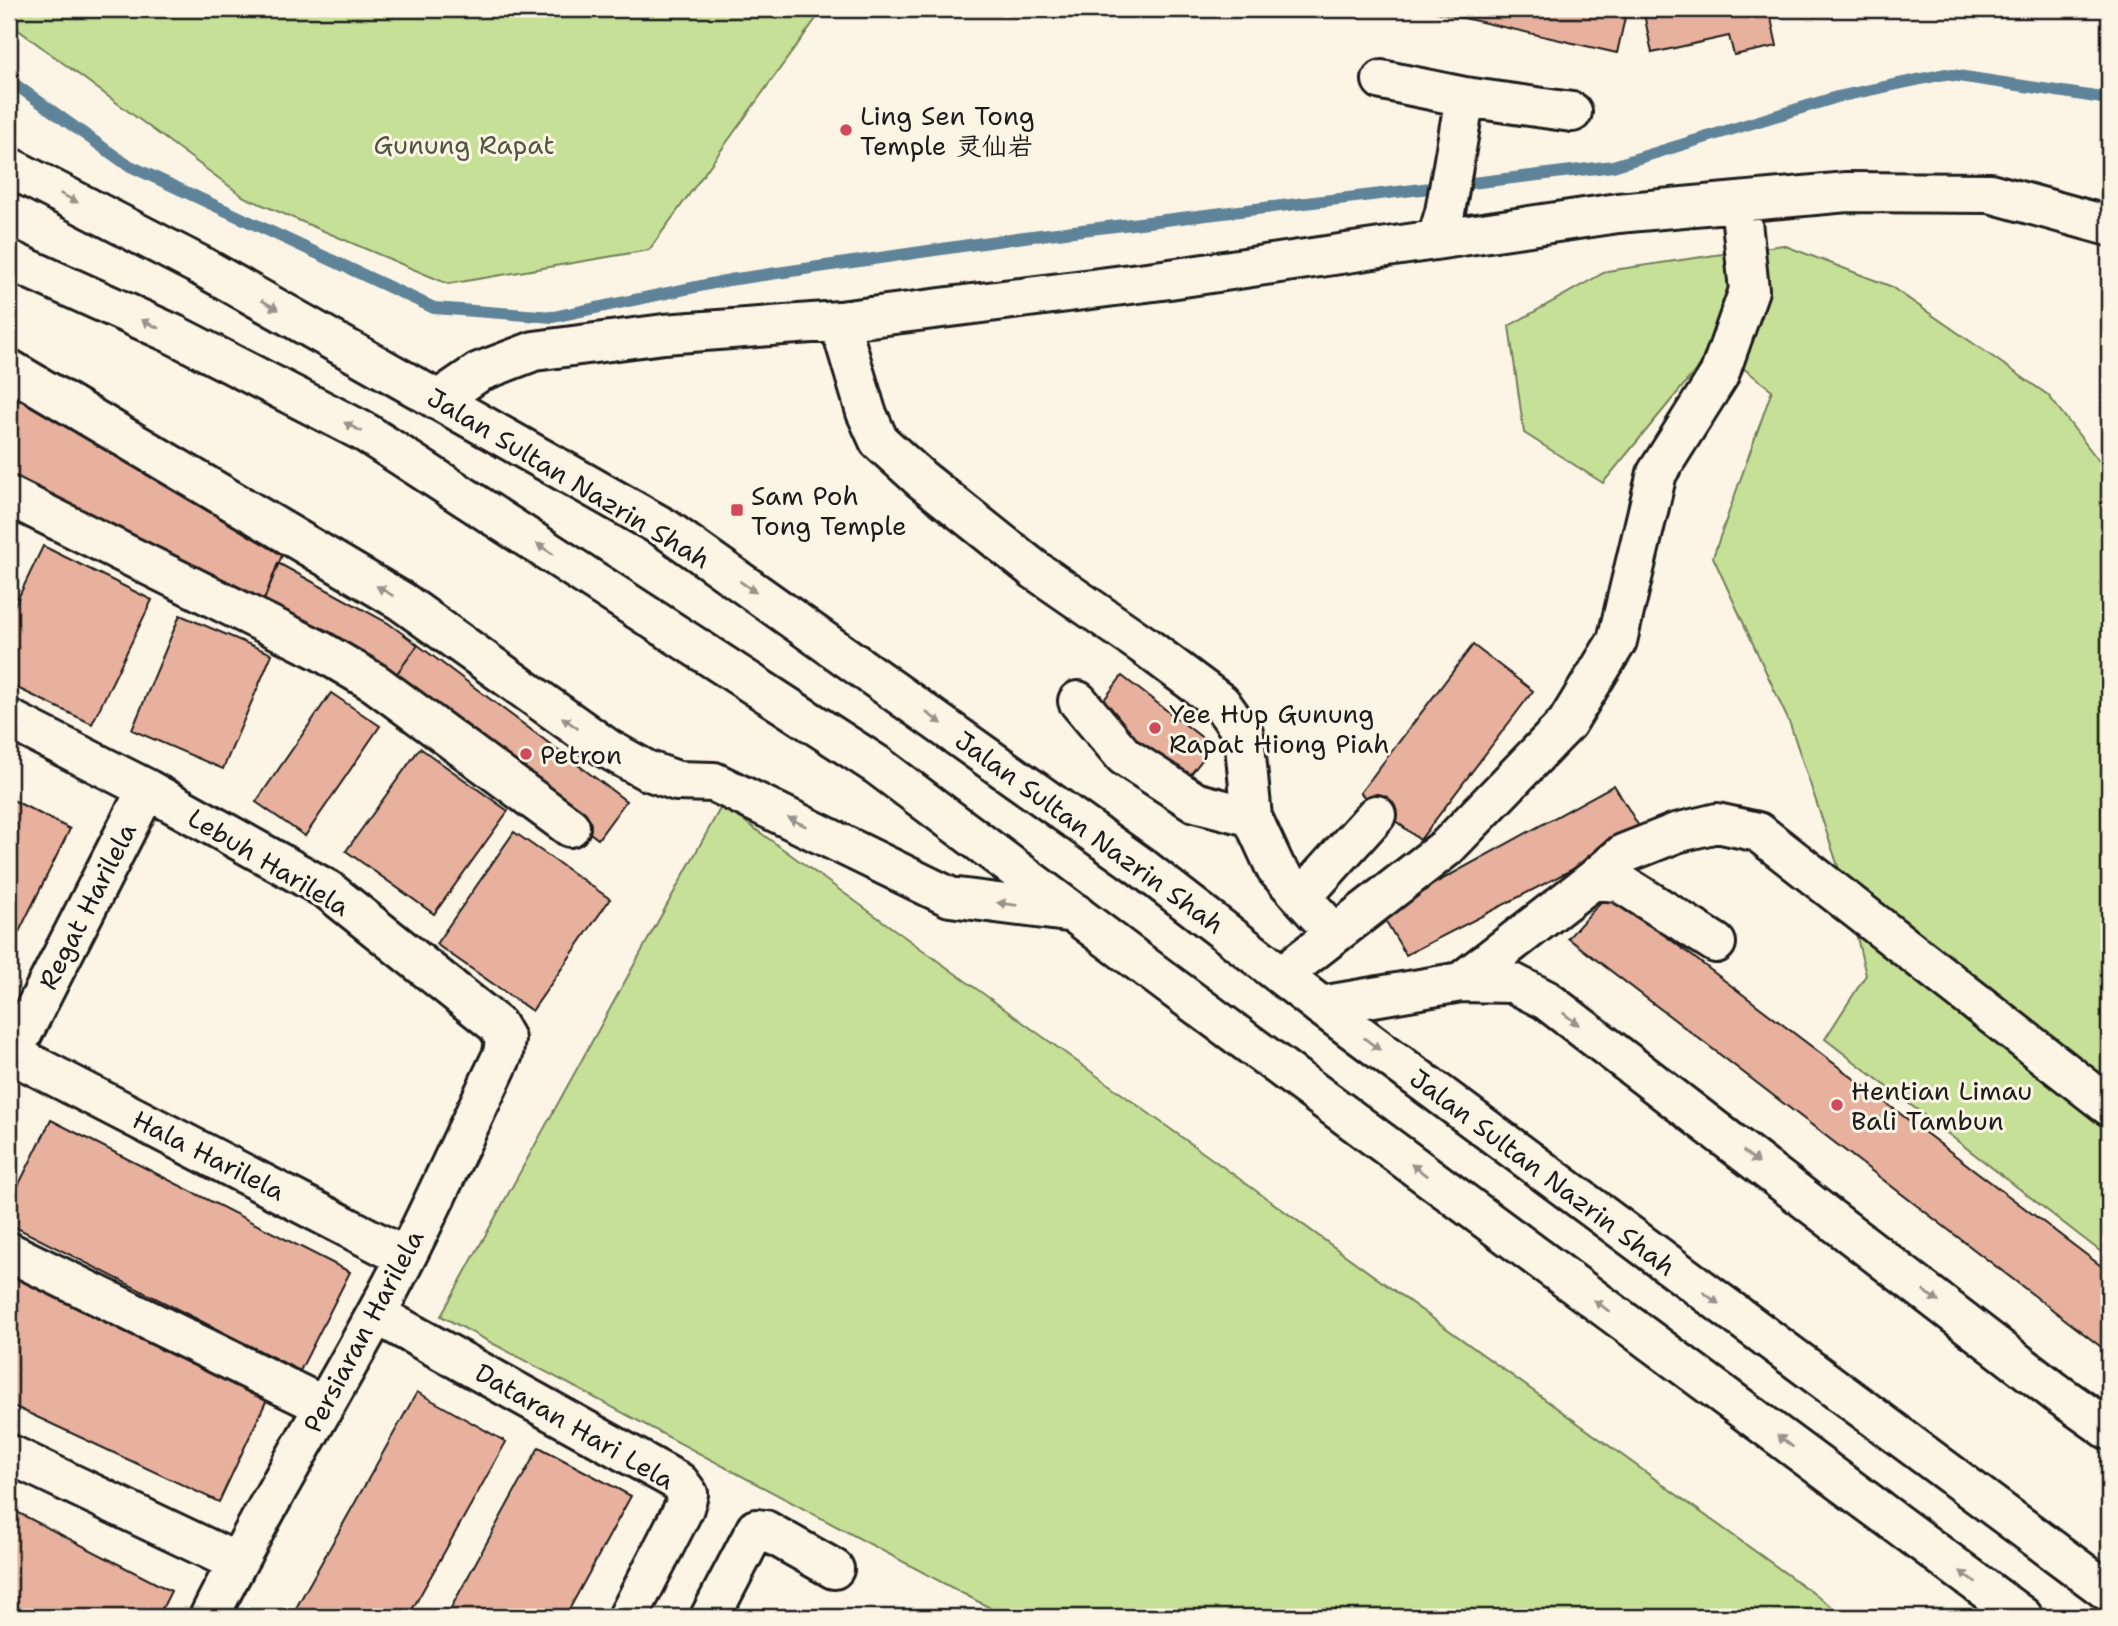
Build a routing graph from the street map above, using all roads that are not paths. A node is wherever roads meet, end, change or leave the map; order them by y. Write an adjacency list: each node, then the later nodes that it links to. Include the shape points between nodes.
1 (1382, 80): 2 (main road)
2 (1465, 97): 3 (main road); 6 (main road)
3 (1572, 112)
4 (9, 167): 11 (main road, Jalan Sultan Nazrin Shah, one-way to 11, via 201,266)
5 (1740, 202): 6 (main road); 7 (main road, via 1847,192 1990,193); 22 (main road, via 1749,290 1719,375 1657,473 1617,640 1567,723 1447,847)
6 (1441, 226): 9 (main road, via 1170,279)
7 (2109, 226)
8 (9, 260): 21 (main road, one-way to 8, via 877,765 366,433 173,334)
9 (839, 321): 11 (main road, via 664,334 534,351 479,372); 17 (main road, via 879,441 1035,569 1221,703 1244,735)
10 (9, 369): 21 (main road, one-way to 10, via 950,897 714,782 677,781 646,770 608,749 401,601)
11 (438, 400): 24 (main road, Jalan Sultan Nazrin Shah, one-way to 24, via 666,529 1140,866)
12 (9, 496): 18 (main road, via 321,651 375,683)
13 (1077, 701): 17 (main road, via 1124,756 1195,802)
14 (9, 719): 15 (main road, Lebuh Harilela)
15 (147, 789): 27 (main road, Lebuh Harilela, via 328,890 497,1025); 28 (main road, Regat Harilela)
16 (1376, 816): 20 (main road)
17 (1252, 817): 20 (main road, via 1276,869)
18 (570, 827)
19 (1593, 880): 23 (main road, via 1619,882); 25 (main road); 29 (main road, via 1623,854 1676,833 1717,823 1758,832)
20 (1301, 897): 22 (main road)
21 (1074, 913): 42 (main road, one-way to 21)
22 (1335, 934): 24 (main road)
23 (1716, 943)
24 (1282, 975): 26 (main road, Jalan Sultan Nazrin Shah)
25 (1461, 982): 26 (main road); 34 (main road, one-way to 34, via 1513,983 1546,1000)
26 (1321, 1006): 38 (main road, Jalan Sultan Nazrin Shah, one-way to 38)
27 (505, 1039): 31 (main road, Persiaran Harilela, via 503,1054)
28 (10, 1057): 31 (main road, Hala Harilela)
29 (2109, 1106)
30 (9, 1252): 33 (main road)
31 (405, 1257): 32 (main road, Persiaran Harilela)
32 (376, 1314): 33 (main road, Persiaran Harilela); 40 (main road, Dataran Hari Lela, via 679,1482 688,1494 684,1508)
33 (324, 1406): 36 (main road, Persiaran Harilela)
34 (2109, 1430)
35 (9, 1454): 36 (main road)
36 (236, 1562): 39 (main road, Persiaran Harilela)
37 (834, 1569): 41 (main road, via 756,1529)
38 (2109, 1592)
39 (209, 1617)
40 (628, 1617)
41 (710, 1617)
42 (2023, 1617)

